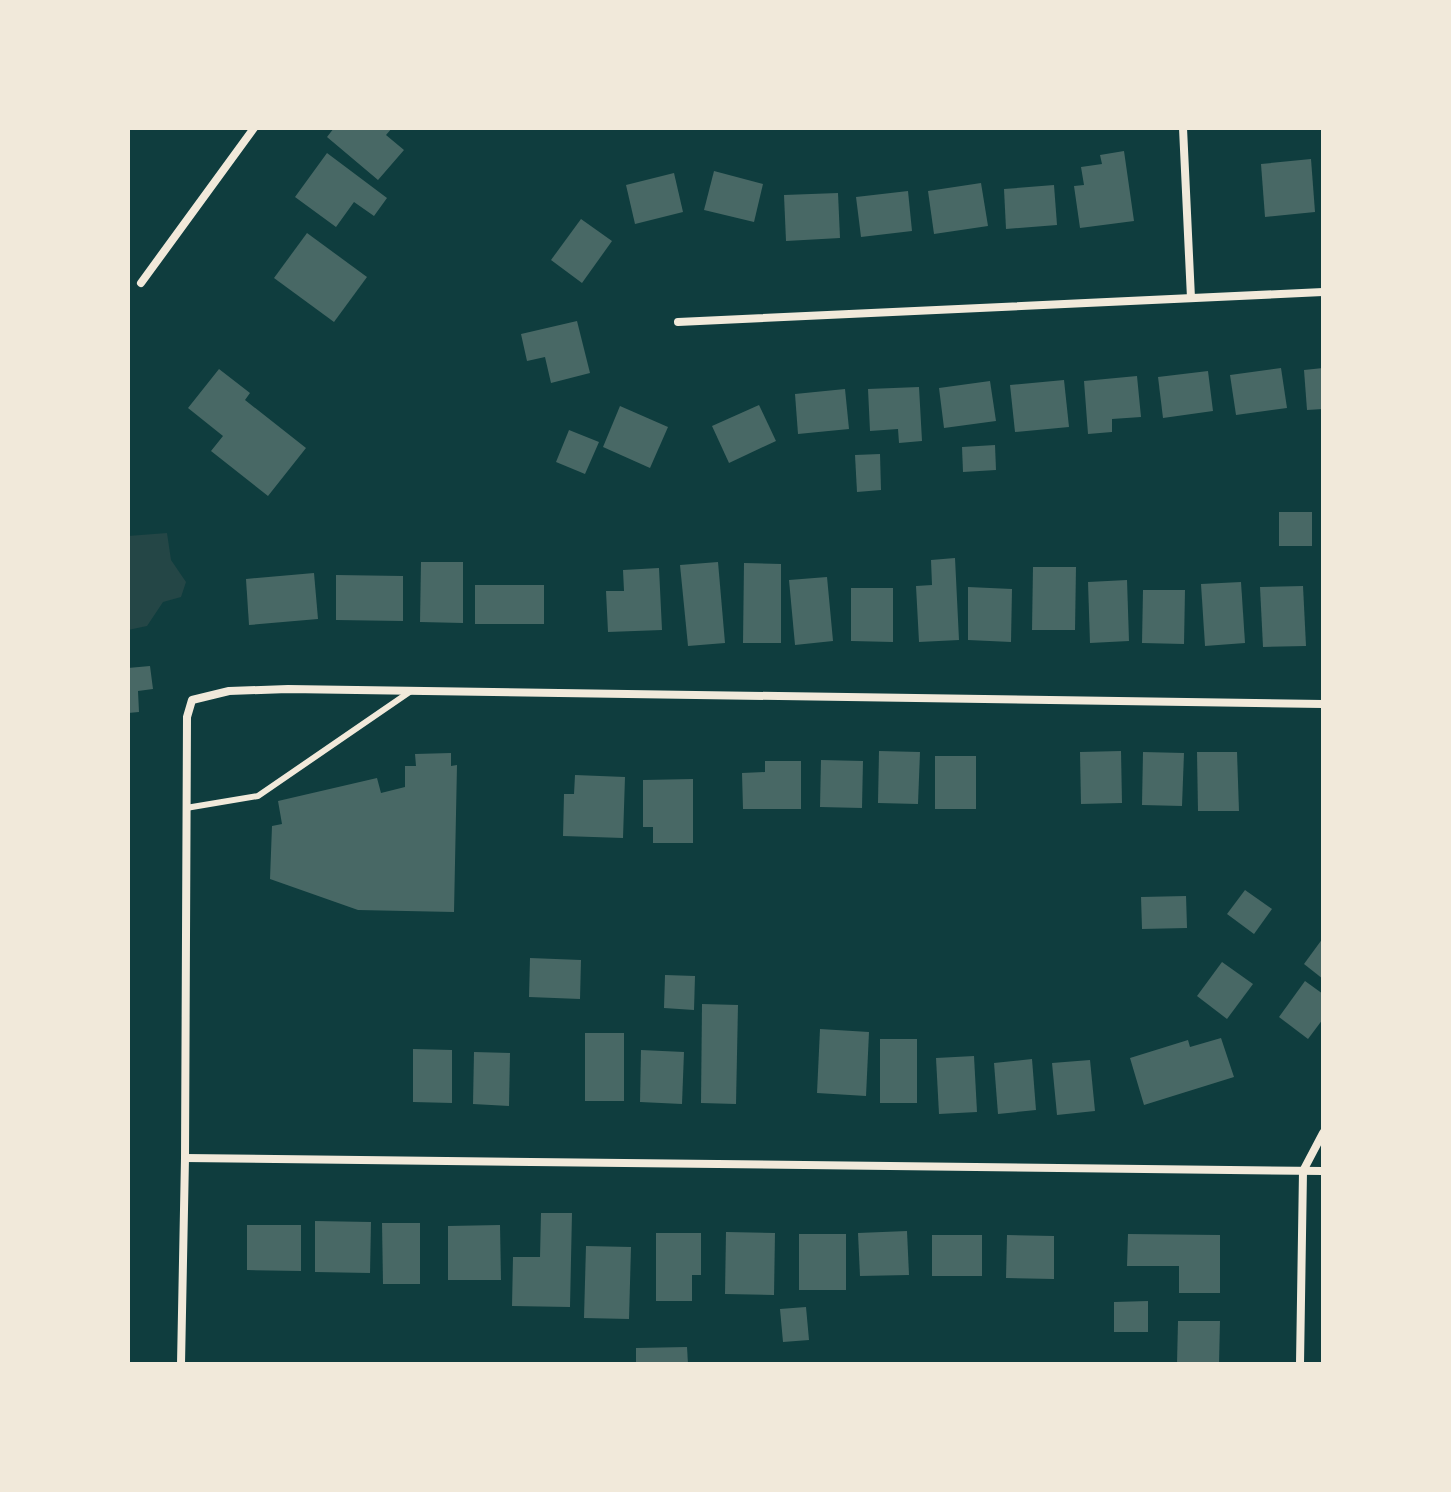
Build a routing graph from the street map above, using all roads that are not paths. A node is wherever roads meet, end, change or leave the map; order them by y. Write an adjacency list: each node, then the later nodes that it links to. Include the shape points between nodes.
1 (254, 128): 3 (street)
2 (1183, 128): 5 (street)
3 (141, 283)
4 (1323, 292): 5 (street)
5 (1191, 298): 6 (street)
6 (678, 322)
7 (411, 691): 8 (street); 9 (lane, via 258,796); 9 (street, via 229,691 192,700 187,717)
8 (1323, 704)
9 (186, 808): 11 (street)
10 (1323, 1133): 12 (street)
11 (185, 1158): 12 (street); 14 (street)
12 (1303, 1171): 13 (street); 15 (street)
13 (1323, 1171)
14 (181, 1364)
15 (1300, 1364)

